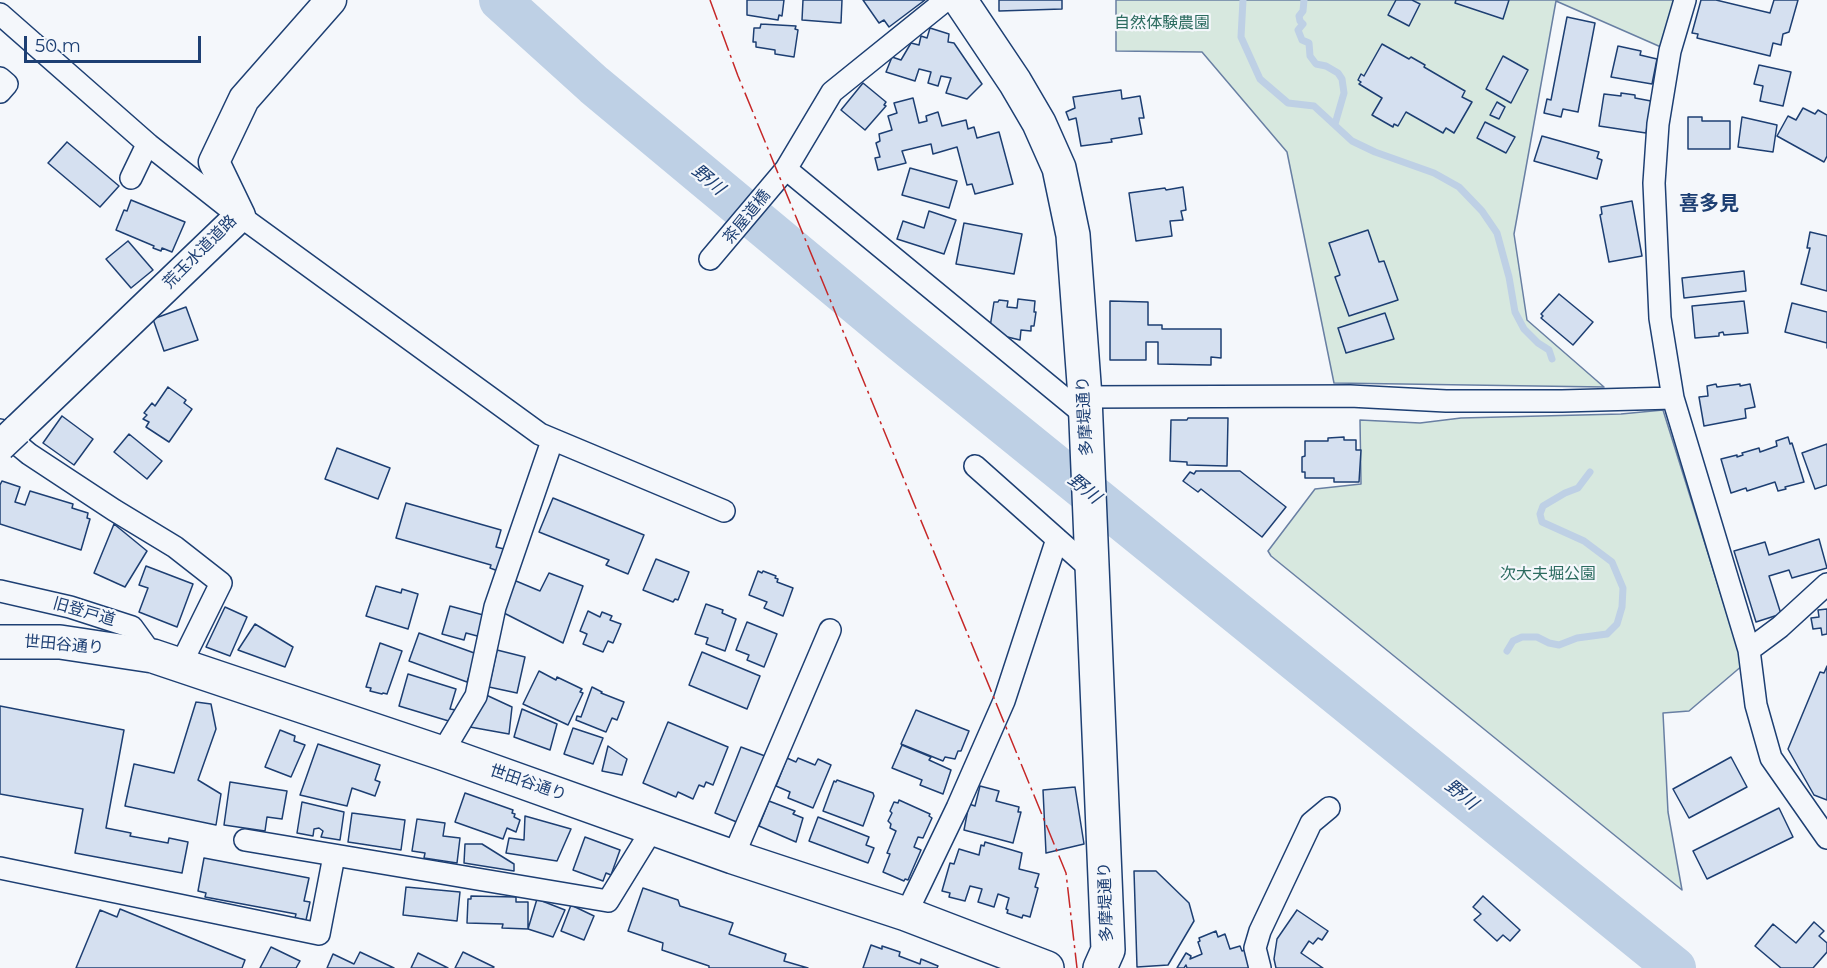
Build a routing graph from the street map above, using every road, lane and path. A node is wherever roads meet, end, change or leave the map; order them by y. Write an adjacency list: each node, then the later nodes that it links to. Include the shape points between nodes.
1 (331, 0): 11 (main road, 荒玉水道道路, via 244,99 214,162)
2 (946, 0): 9 (street, 茶屋道橋, via 832,92)
3 (960, 0): 14 (main road, 多摩堤通り, via 1035,115 1059,168 1073,235)
4 (1685, 0): 13 (street, via 1670,51 1658,124 1654,183 1660,318)
5 (0, 14): 8 (street)
6 (0, 78): 7 (street, via 7,84)
7 (0, 92)
8 (149, 145): 10 (street); 11 (street)
9 (782, 175): 12 (street, 茶屋道橋); 14 (street)
10 (131, 178)
11 (240, 216): 15 (main road, 荒玉水道道路); 16 (street)
12 (714, 257)
13 (1673, 398): 14 (street, via 1446,401 1350,396); 25 (street)
14 (1086, 416): 20 (main road, 多摩堤通り)
15 (6, 435): 26 (street, via 175,547 221,583)
16 (552, 441): 18 (street); 27 (street, via 495,607 476,696)
17 (975, 466): 19 (street)
18 (723, 511)
19 (1057, 539): 20 (street); 35 (street, via 1004,701)
20 (1092, 565): 37 (main road, 多摩堤通り, via 1107,950)
21 (1827, 584): 25 (street)
22 (0, 591): 26 (street, 旧登戸道, via 132,627)
23 (830, 630): 33 (street)
24 (0, 642): 26 (main road, 世田谷通り, via 60,642)
25 (1749, 650): 30 (street, via 1756,705 1771,758)
26 (167, 661): 27 (main road, 世田谷通り)
27 (442, 753): 29 (main road, 世田谷通り)
28 (1329, 808): 38 (street, via 1311,823 1260,931 1255,948)
29 (653, 828): 32 (street, via 608,902); 33 (main road, 世田谷通り)
30 (1827, 838)
31 (245, 840): 32 (street)
32 (334, 856): 34 (street, via 319,934)
33 (733, 857): 35 (main road, 世田谷通り)
34 (0, 868)
35 (906, 914): 36 (main road, 世田谷通り)
36 (1047, 968)
37 (1100, 968)
38 (1260, 968)

